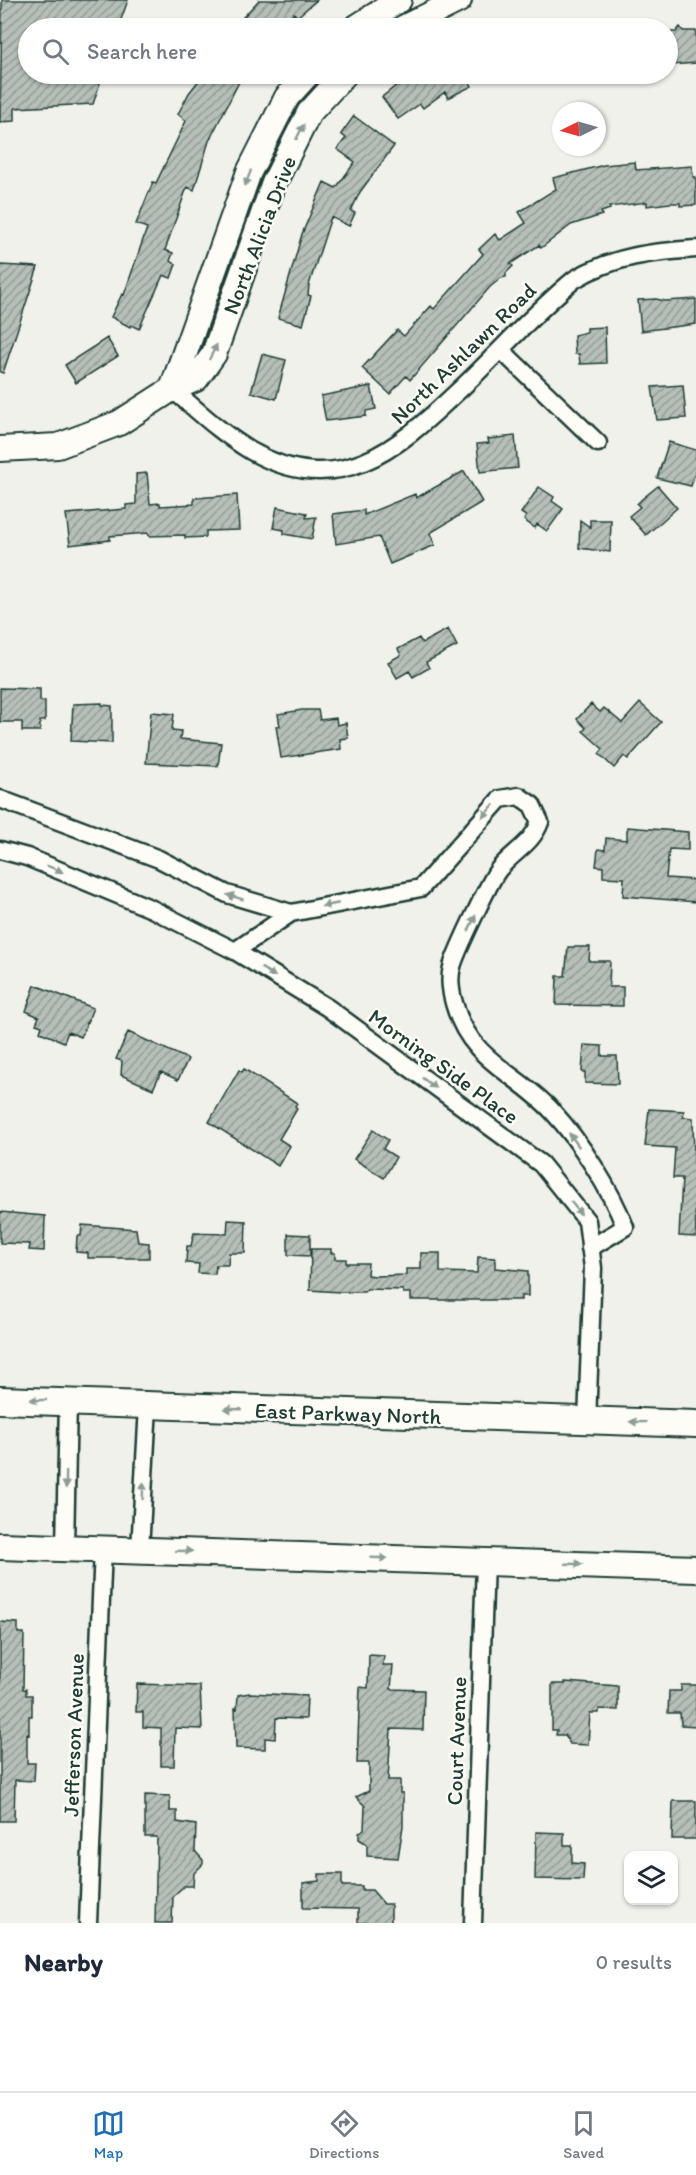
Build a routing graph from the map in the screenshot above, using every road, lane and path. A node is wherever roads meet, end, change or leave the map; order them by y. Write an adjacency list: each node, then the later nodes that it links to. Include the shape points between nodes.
1 (399, 0): 3 (main road)
2 (459, 0): 4 (main road)
3 (371, 18)
4 (423, 18)
5 (299, 84): 9 (main road, North Alicia Drive, one-way to 9, via 287,98 249,172)
6 (336, 84): 9 (main road, North Alicia Drive, one-way to 6, via 196,379 214,354 274,183 309,113)
7 (696, 249): 8 (street, North Ashlawn Road, via 628,255 590,270 559,293)
8 (501, 351): 9 (street, North Ashlawn Road, via 403,442 344,469 301,468 252,451); 10 (street)
9 (172, 389): 11 (main road, North Alicia Drive, via 120,423 58,446)
10 (598, 443)
11 (0, 449)
12 (0, 799): 14 (street, Morning Side Place, one-way to 12, via 226,894 159,859)
13 (0, 850): 15 (street, Morning Side Place, one-way to 15, via 27,857 152,909)
14 (291, 913): 15 (street, Morning Side Place); 16 (street, Morning Side Place, one-way to 14, via 626,1227 613,1196 553,1111 475,1045 458,1018 453,997 452,967 498,870 534,837 540,822 532,805 519,796 500,799 421,888)
15 (235, 951): 16 (street, Morning Side Place, one-way to 16, via 328,1008 541,1164 587,1221)
16 (590, 1248): 20 (street, Morning Side Place, via 593,1268)
17 (0, 1400): 18 (main road, East Parkway North, one-way to 17)
18 (68, 1400): 19 (main road, East Parkway North); 23 (street, one-way to 23)
19 (148, 1406): 20 (main road, East Parkway North, one-way to 19); 25 (street, one-way to 19)
20 (587, 1421): 21 (main road, East Parkway North, one-way to 20)
21 (696, 1424)
22 (0, 1546): 23 (main road)
23 (65, 1548): 24 (main road)
24 (103, 1548): 25 (main road); 28 (street, Jefferson Avenue)
25 (140, 1550): 26 (main road, one-way to 26)
26 (485, 1561): 27 (main road, one-way to 27); 29 (street, Court Avenue)
27 (696, 1569)
28 (88, 1923)
29 (473, 1923)

